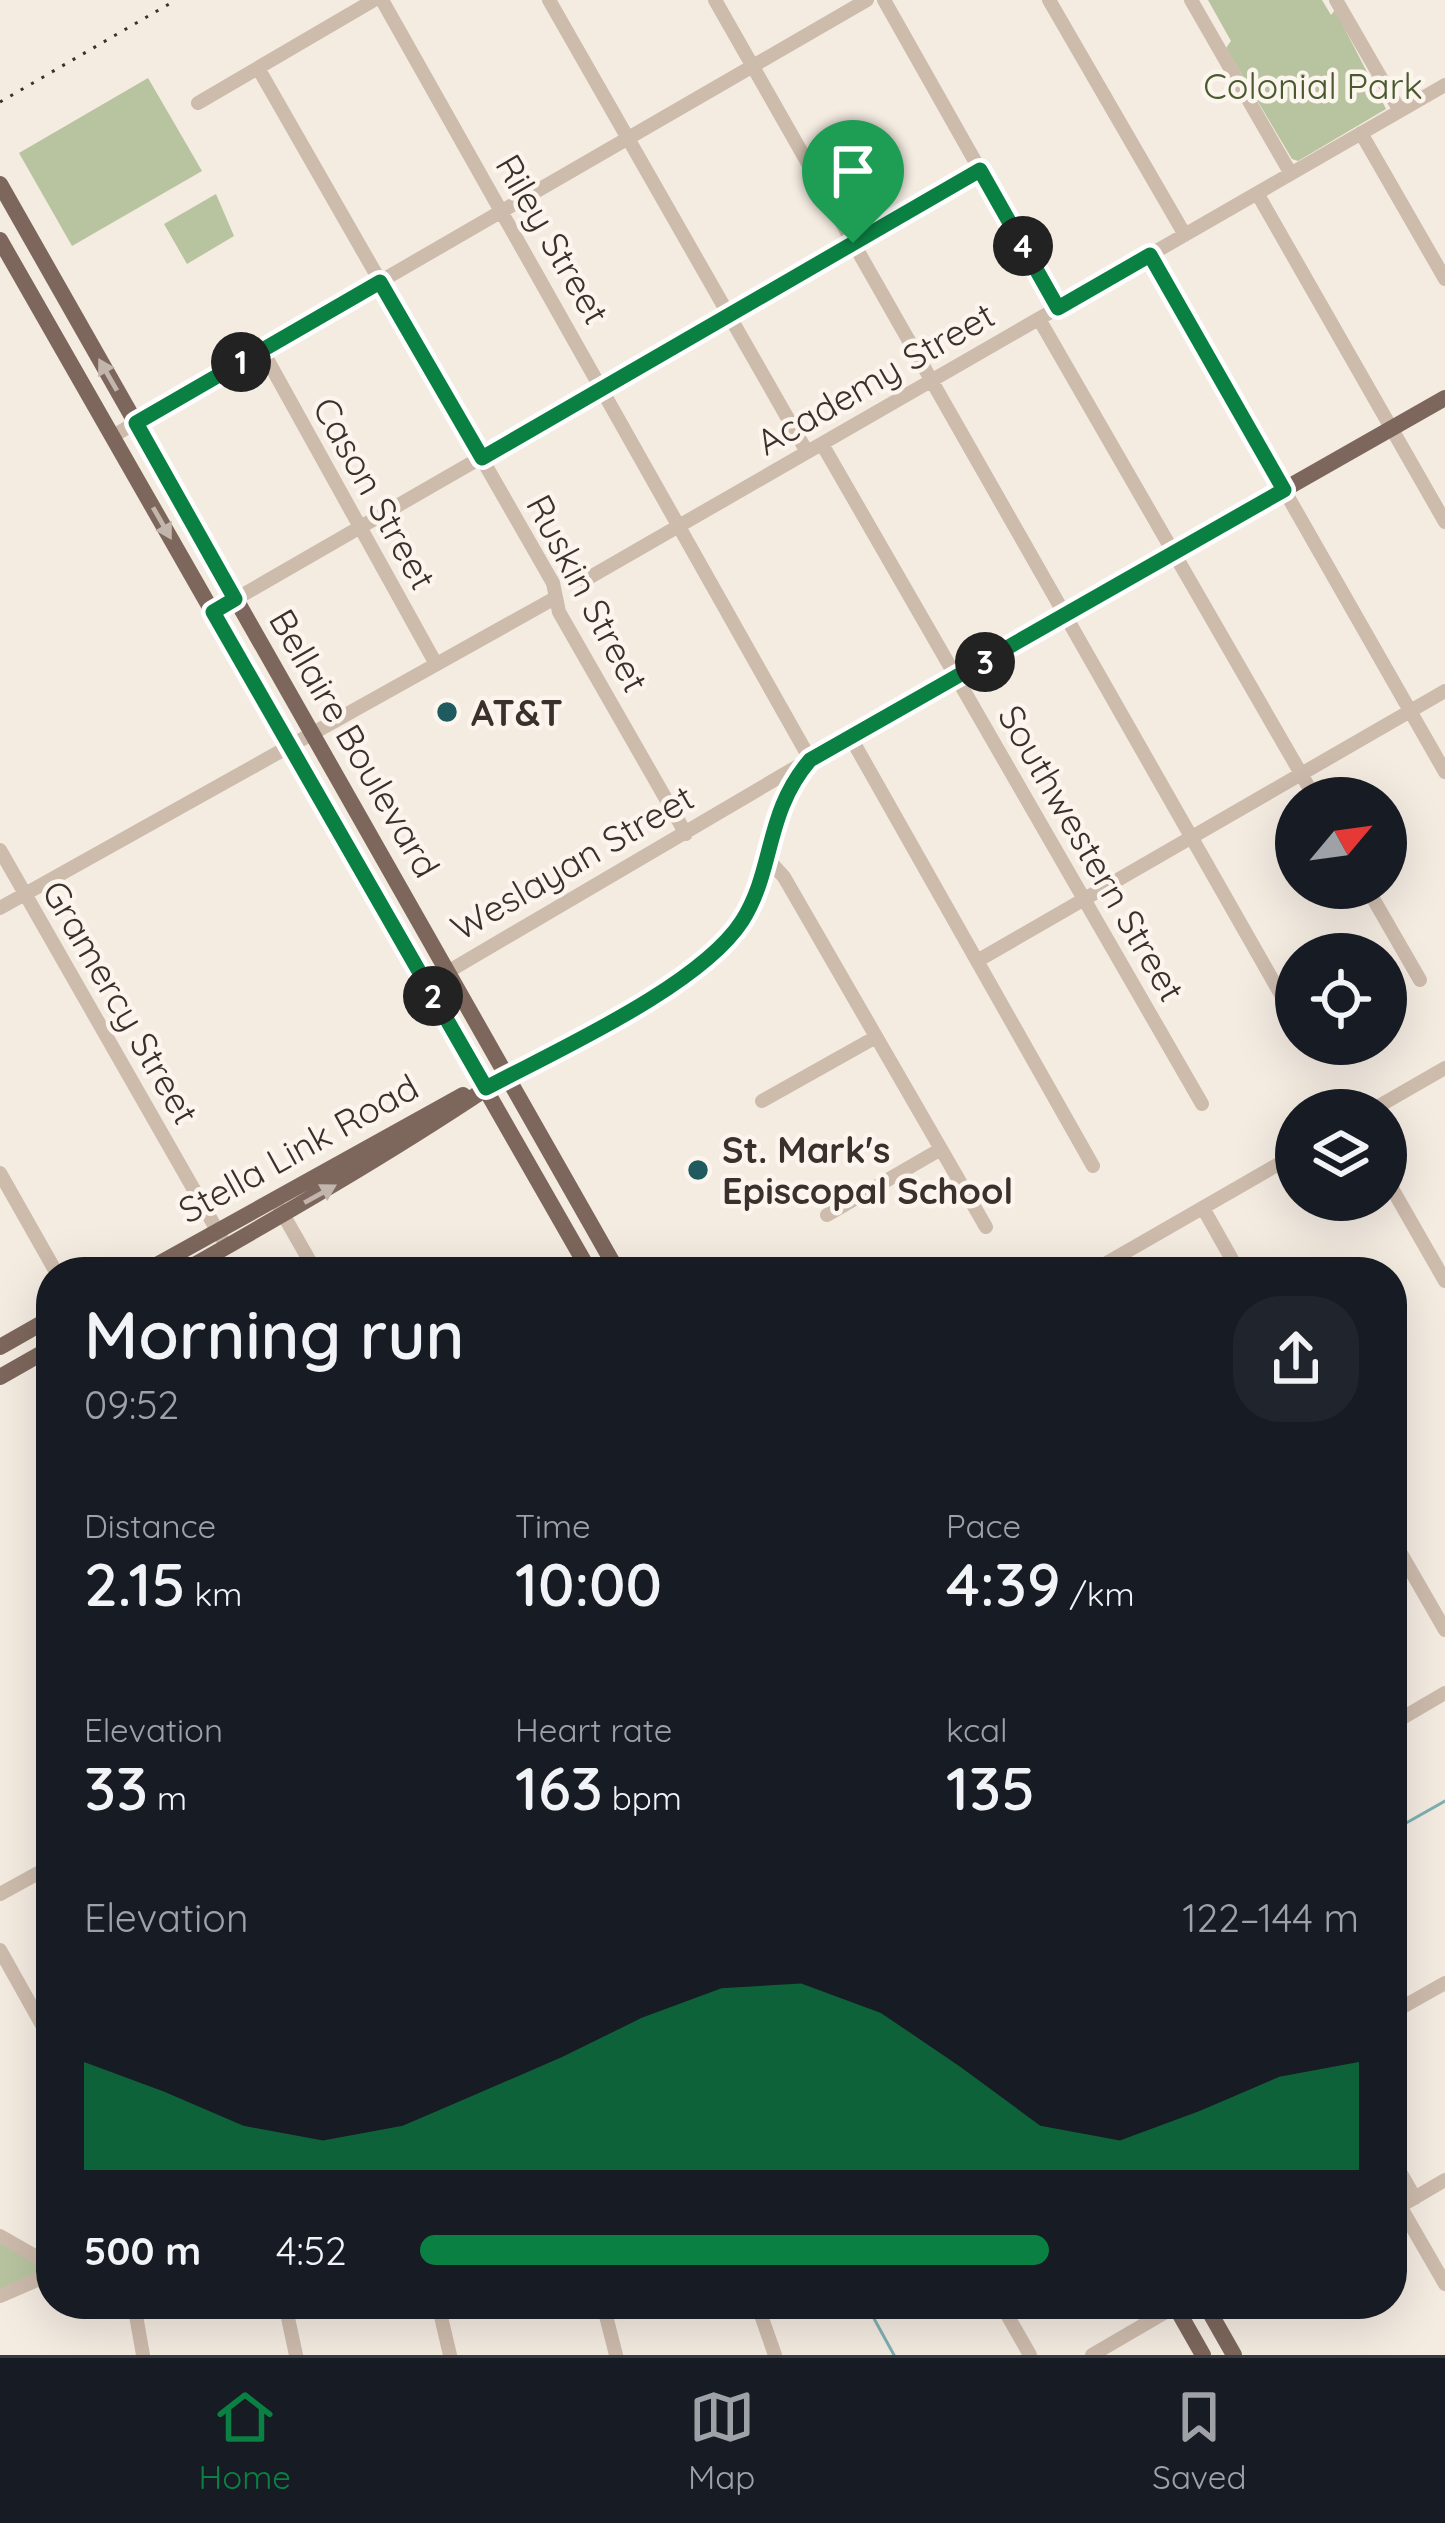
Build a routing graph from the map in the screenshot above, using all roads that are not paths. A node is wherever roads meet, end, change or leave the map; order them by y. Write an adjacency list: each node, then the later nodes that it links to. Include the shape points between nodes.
1 (378, 0): 10 (street); 20 (street, Riley Street)
2 (549, 0): 15 (street)
3 (715, 0): 9 (street)
4 (867, 0): 9 (street)
5 (884, 0): 16 (street)
6 (1048, 0): 21 (street)
7 (1191, 0): 17 (street)
8 (1336, 0): 13 (street)
9 (752, 66): 15 (street); 23 (street)
10 (258, 68): 12 (street); 26 (street, Ruskin Street)
11 (1445, 85): 13 (street, Academy Street)
12 (197, 103)
13 (1400, 111): 14 (street, Academy Street)
14 (1361, 133): 17 (street, Academy Street); 25 (street)
15 (628, 139): 20 (street); 30 (street)
16 (980, 170): 23 (street); 29 (street)
17 (1291, 174): 19 (street, Academy Street)
18 (0, 184): 27 (main road, Bellaire Boulevard)
19 (1257, 194): 21 (street, Academy Street); 37 (street)
20 (503, 211): 26 (street); 34 (street, Riley Street)
21 (1185, 235): 24 (street, Academy Street)
22 (0, 240): 28 (main road, Bellaire Boulevard)
23 (853, 243): 30 (street); 33 (street)
24 (1150, 255): 29 (street, Academy Street); 42 (street)
25 (1445, 278)
26 (380, 282): 32 (street); 41 (street, Ruskin Street)
27 (59, 287): 28 (main road); 36 (main road, Bellaire Boulevard, one-way to 27)
28 (35, 301): 38 (main road, Bellaire Boulevard)
29 (1058, 308): 31 (street, Academy Street)
30 (728, 315): 34 (street); 40 (street)
31 (1039, 319): 33 (street, Academy Street); 46 (street)
32 (262, 350): 36 (street); 45 (street, Cason Street)
33 (932, 381): 39 (street, Academy Street); 51 (street)
34 (604, 387): 41 (street); 44 (street, Riley Street)
35 (1445, 398): 37 (main road, Weslayan Street)
36 (136, 423): 38 (street); 49 (main road, Bellaire Boulevard)
37 (1392, 429): 42 (main road, Weslayan Street); 43 (street)
38 (113, 436): 50 (main road, Bellaire Boulevard, one-way to 50)
39 (822, 444): 40 (street, Academy Street); 53 (street, Southwestern Street)
40 (807, 452): 44 (street, Academy Street)
41 (482, 458): 45 (street); 48 (street, Ruskin Street)
42 (1284, 490): 46 (main road, Weslayan Street); 55 (street)
43 (1445, 522)
44 (679, 526): 47 (street, Academy Street); 59 (street, Riley Street)
45 (362, 527): 49 (street); 52 (street, Cason Street)
46 (1173, 552): 51 (main road, Weslayan Street); 61 (street)
47 (585, 580)
48 (555, 598): 52 (street); 65 (street, Ruskin Street)
49 (235, 599): 50 (street); 56 (main road, Bellaire Boulevard)
50 (213, 612): 58 (main road, Bellaire Boulevard)
51 (1065, 615): 53 (main road, Weslayan Street); 66 (street)
52 (436, 664): 56 (street)
53 (957, 678): 57 (main road, Weslayan Street); 70 (street, Southwestern Street)
54 (1445, 691): 55 (street)
55 (1410, 711): 60 (street); 61 (street)
56 (312, 732): 58 (street); 74 (main road, Bellaire Boulevard)
57 (850, 738): 59 (main road, Weslayan Street); 73 (street)
58 (289, 745): 69 (street); 76 (main road, Bellaire Boulevard)
59 (810, 760): 63 (street, Weslayan Street); 64 (main road, Stella Link Road)
60 (1445, 772)
61 (1301, 774): 62 (street); 66 (street)
62 (1303, 777)
63 (750, 796): 64 (street, Weslayan Street); 65 (street, Weslayan Street)
64 (778, 807): 68 (main road, Stella Link Road)
65 (686, 834): 74 (street, Weslayan Street)
66 (1192, 838): 70 (street); 77 (street)
67 (0, 850): 69 (street, Gramercy Street)
68 (764, 855): 78 (street); 80 (main road, Stella Link Road, via 744,918 714,955)
69 (25, 894): 71 (street); 96 (street, Gramercy Street)
70 (1084, 900): 73 (street); 84 (street, Southwestern Street)
71 (0, 908)
72 (1378, 909): 75 (street)
73 (977, 961): 86 (street)
74 (447, 972): 76 (street, Weslayan Street); 80 (main road, Bellaire Boulevard)
75 (1420, 980)
76 (427, 984): 81 (main road, Bellaire Boulevard)
77 (1275, 984)
78 (876, 1037): 83 (street); 85 (street)
79 (1445, 1068): 82 (street)
80 (506, 1077): 81 (main road, Stella Link Road); 89 (main road, Bellaire Boulevard)
81 (486, 1088): 90 (main road, Bellaire Boulevard); 91 (main road, Stella Link Road, via 436,1108)
82 (1407, 1090)
83 (762, 1101)
84 (1202, 1104)
85 (941, 1149): 94 (street); 95 (street)
86 (1094, 1166)
87 (1275, 1166): 92 (street)
88 (0, 1173): 97 (street)
89 (565, 1179): 90 (main road); 102 (main road, Bellaire Boulevard)
90 (544, 1191): 101 (main road, Bellaire Boulevard)
91 (279, 1207): 96 (main road, Stella Link Road); 100 (street)
92 (1202, 1208): 103 (street); 104 (street)
93 (1407, 1214): 105 (street)
94 (827, 1215)
95 (986, 1226)
96 (222, 1239): 98 (main road, Stella Link Road); 99 (main road, Stella Link Road)
97 (48, 1257)
98 (180, 1257)
99 (200, 1257)
100 (307, 1257)
101 (581, 1257)
102 (609, 1257)
103 (1117, 1257)
104 (1230, 1257)
105 (1444, 1278)
106 (36, 1327): 107 (main road)
107 (0, 1347)
108 (36, 1357): 109 (main road)
109 (0, 1377)
110 (1407, 1564): 111 (street)
111 (1445, 1630)
112 (1445, 1693): 113 (street)
113 (1407, 1715)
114 (36, 1874): 115 (street)
115 (0, 1894)
116 (0, 1950): 119 (street)
117 (1445, 1983): 118 (street)
118 (1407, 2005)
119 (36, 2014)
120 (1445, 2180): 121 (street)
121 (1407, 2202)
122 (1407, 2214): 126 (street)
123 (0, 2236): 124 (street)
124 (36, 2259)
125 (36, 2277): 127 (street)
126 (1445, 2284)
127 (0, 2296)
128 (137, 2319): 137 (street)
129 (288, 2319): 138 (street)
130 (442, 2319): 139 (street)
131 (607, 2319): 140 (street)
132 (762, 2319): 141 (street)
133 (1009, 2319): 142 (street)
134 (1152, 2319): 143 (street)
135 (1183, 2319): 144 (main road)
136 (1214, 2319): 145 (main road)
137 (143, 2355)
138 (296, 2355)
139 (450, 2355)
140 (616, 2355)
141 (775, 2355)
142 (1030, 2355)
143 (1092, 2355)
144 (1203, 2355)
145 (1234, 2355)

